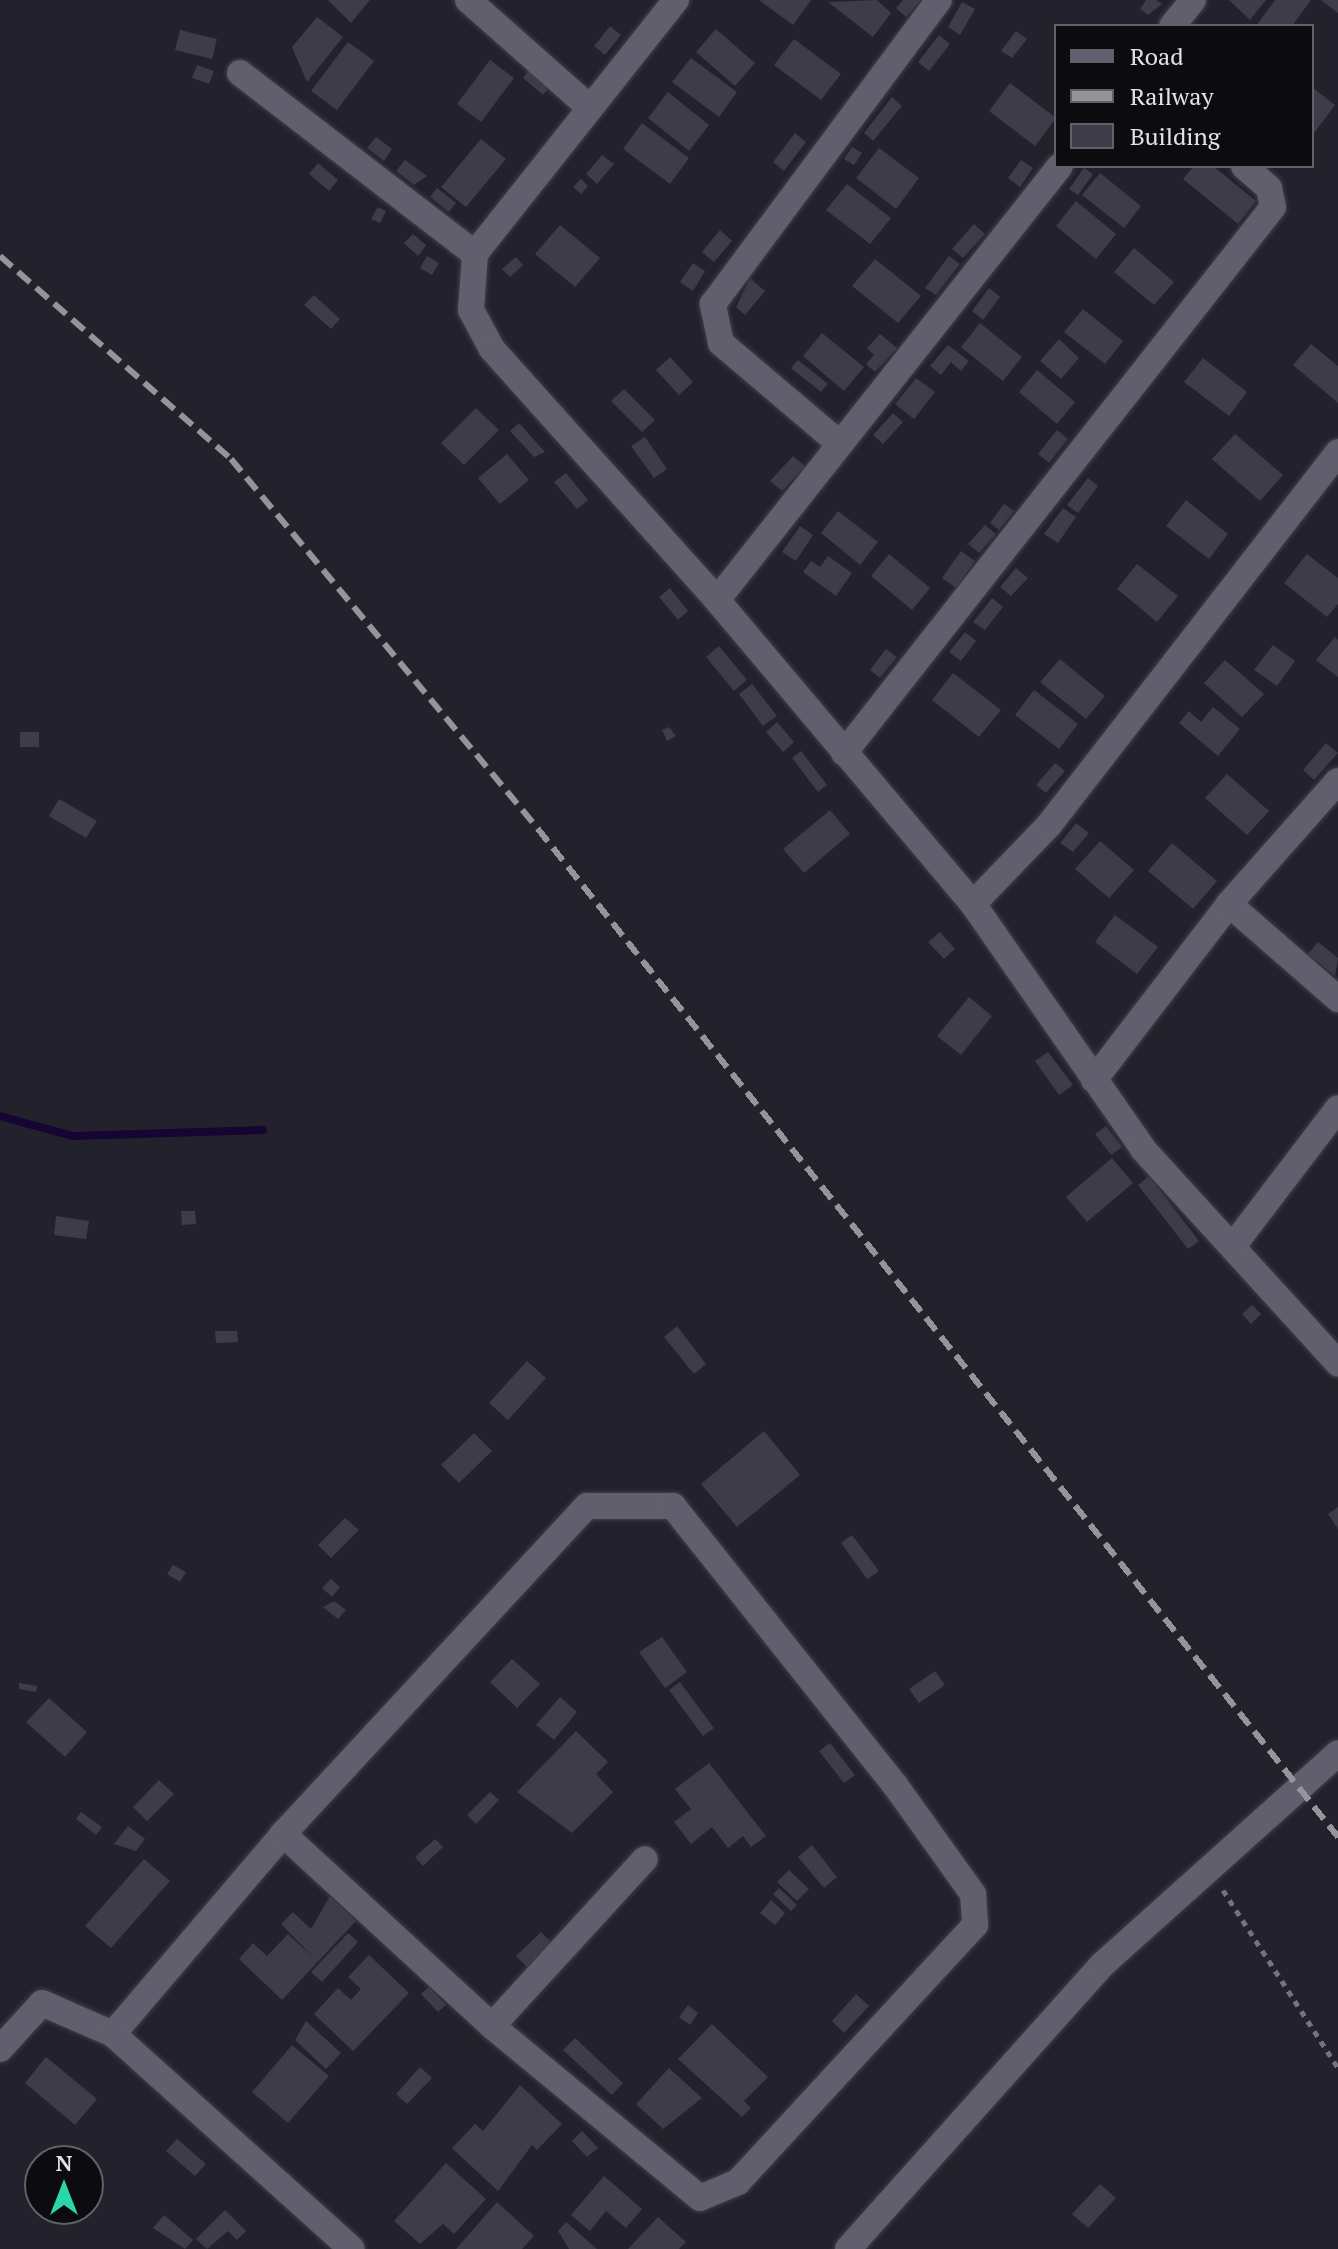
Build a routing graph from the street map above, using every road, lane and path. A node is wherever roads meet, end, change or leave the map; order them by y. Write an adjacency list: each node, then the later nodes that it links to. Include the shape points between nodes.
1 (468, 0): 7 (street)
2 (676, 0): 7 (street)
3 (939, 0): 11 (street, via 713,304 721,343)
4 (1193, 0): 5 (street)
5 (1174, 24)
6 (240, 73): 10 (street)
7 (590, 108): 10 (street)
8 (1058, 168): 11 (street)
9 (1246, 168): 14 (street, via 1269,188 1273,207)
10 (475, 254): 13 (street, via 471,310 492,349)
11 (840, 444): 13 (street)
12 (1338, 452): 16 (street, via 1049,825)
13 (717, 600): 14 (street)
14 (844, 753): 16 (street)
15 (1338, 781): 17 (street)
16 (973, 904): 19 (street)
17 (1229, 904): 18 (street); 19 (street)
18 (1338, 999)
19 (1094, 1080): 21 (street, via 1143,1149)
20 (1338, 1108): 21 (street)
21 (1233, 1246): 22 (street)
22 (1338, 1363)
23 (1338, 1753): 26 (street)
24 (283, 1834): 27 (street); 27 (street, via 587,1506 673,1506 895,1785 973,1894 975,1925 738,2182 700,2198); 28 (street)
25 (645, 1859): 27 (street)
26 (1210, 1865): 30 (path); 32 (street, via 1102,1965)
27 (492, 2026)
28 (113, 2034): 29 (street, via 42,2003); 31 (street)
29 (0, 2049)
30 (1338, 2068)
31 (352, 2249)
32 (848, 2249)

